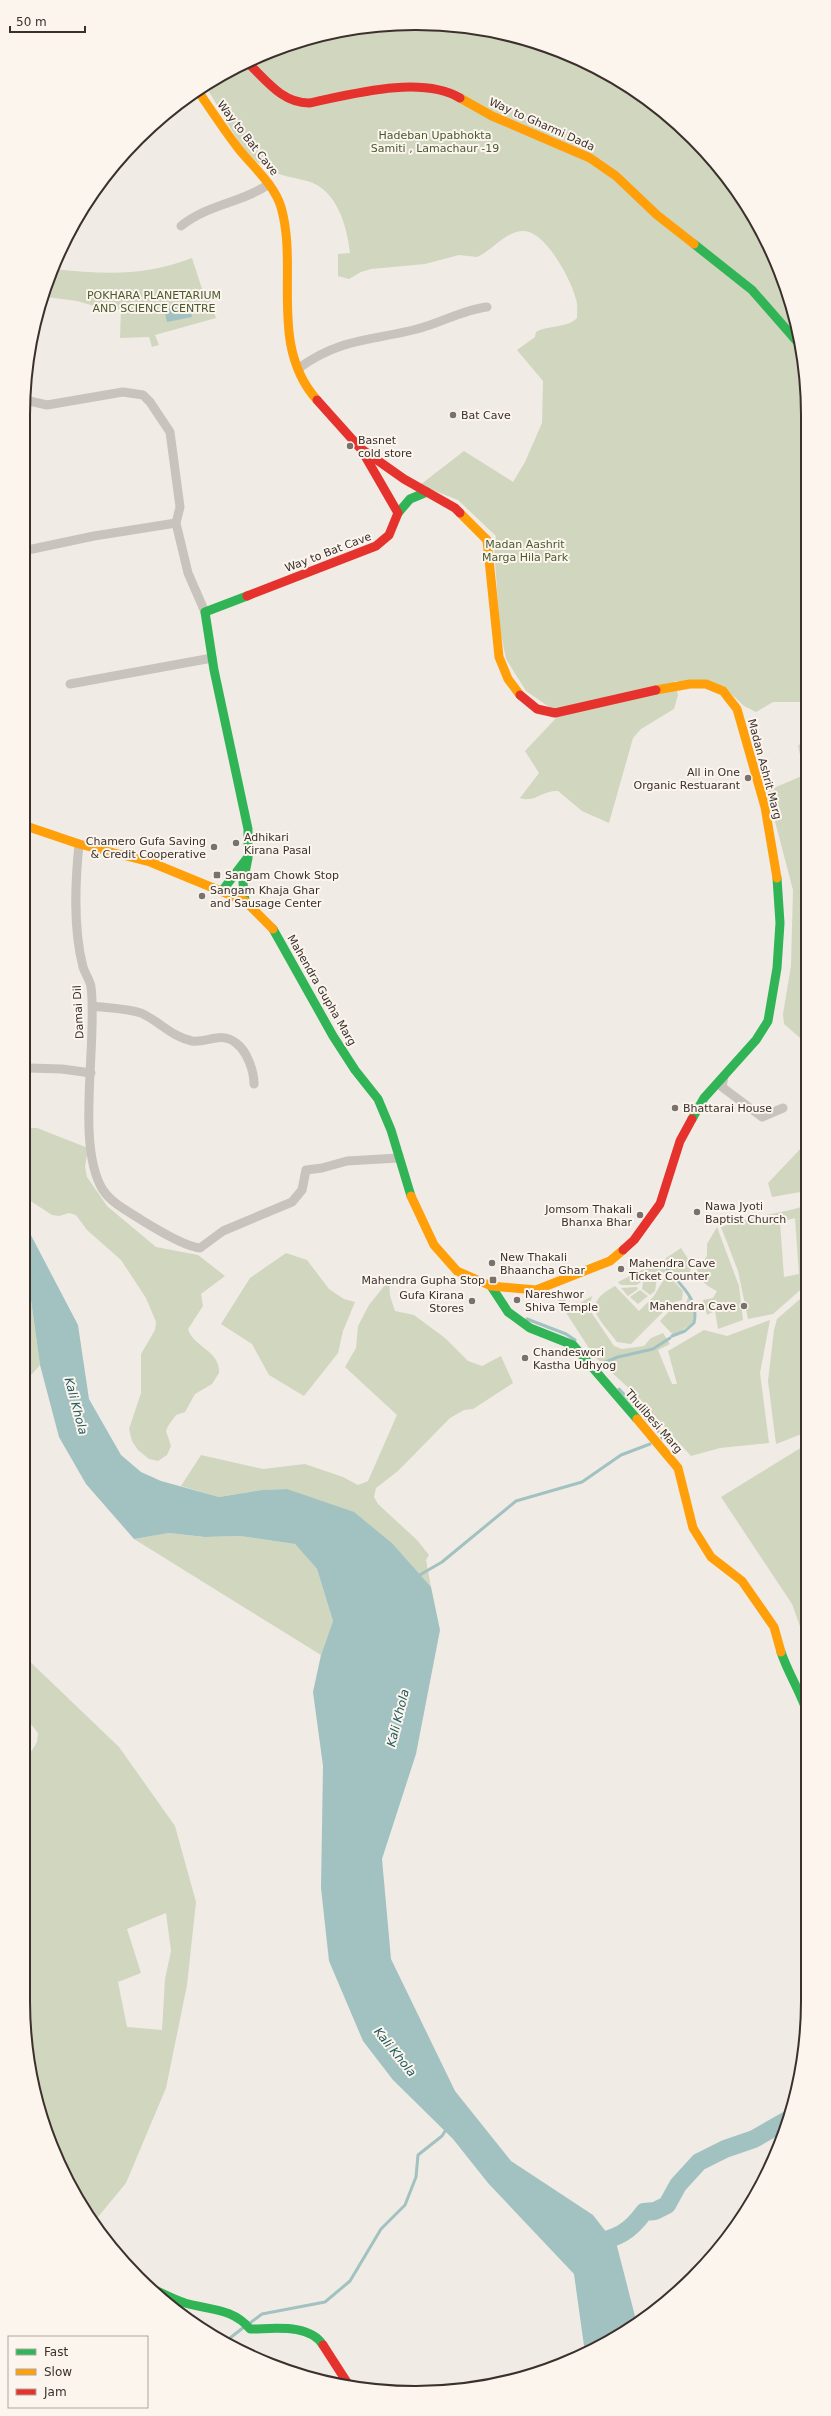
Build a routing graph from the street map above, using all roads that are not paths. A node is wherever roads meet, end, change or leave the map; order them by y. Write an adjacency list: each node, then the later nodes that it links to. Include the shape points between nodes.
1 (252, 67): 6 (main road, Way to Gharmi Dada, via 284,97 297,103 394,89 431,88 448,91 492,116 590,158 616,176 657,215 752,290)
2 (201, 95): 3 (main road, Way to Bat Cave, via 238,148)
3 (269, 184): 4 (street, via 260,190 199,212); 7 (main road, Way to Bat Cave, via 281,206 288,254 286,303 293,356)
4 (181, 226)
5 (487, 307): 7 (street, via 469,310 449,320 415,330 358,340 320,354)
6 (793, 337)
7 (299, 368): 9 (main road, Way to Bat Cave, via 312,394)
8 (31, 401): 12 (street, via 47,405 123,392 143,395 170,432 180,507)
9 (360, 448): 10 (main road, Madan Ashrit Marg); 11 (main road, Way to Bat Cave)
10 (427, 492): 11 (main road, via 408,499); 25 (main road, Madan Ashrit Marg, via 455,508 487,540 500,663 518,694 538,711 545,714 555,713 596,701 696,683 709,684 720,689 737,709 765,807 779,888 780,922 768,1021 756,1040)
11 (398, 513): 14 (main road, Way to Bat Cave, via 391,534 381,545)
12 (176, 523): 13 (street); 14 (street, via 188,572)
13 (30, 550)
14 (205, 612): 15 (main road)
15 (212, 658): 16 (street); 19 (main road, via 248,829)
16 (70, 684)
17 (30, 827): 18 (main road, Mahendra Gupha Marg)
18 (79, 844): 20 (main road, Mahendra Gupha Marg, via 150,862); 22 (street, Damai Dil, via 76,902 84,968 91,985)
19 (248, 856): 20 (main road); 21 (main road, via 243,883)
20 (222, 891): 21 (main road, Mahendra Gupha Marg)
21 (244, 901): 28 (main road, Mahendra Gupha Marg, via 272,928 355,1070 378,1099 391,1130)
22 (92, 1006): 24 (street, Damai Dil); 26 (street, via 140,1013 169,1032 192,1040 218,1036 228,1038 242,1049 254,1074)
23 (30, 1068): 24 (street)
24 (91, 1073): 28 (street, Damai Dil, via 88,1132 95,1175 104,1191 112,1200 152,1227 196,1248 204,1247 223,1231 292,1202 302,1190 306,1170 347,1162)
25 (724, 1073): 27 (street, via 722,1087 762,1117); 29 (main road, Madan Ashrit Marg, via 704,1098 680,1141 660,1204 634,1240 610,1261 574,1274 558,1283 536,1290)
26 (254, 1084)
27 (783, 1108)
28 (398, 1158): 29 (main road, Mahendra Gupha Marg, via 414,1203 434,1246 457,1271)
29 (491, 1286): 30 (main road, Thulibesi Marg, via 508,1312 530,1328 573,1345 678,1468 693,1528 712,1557 742,1581 774,1627 788,1674)
30 (801, 1694)
31 (168, 2296): 32 (main road, via 187,2304 219,2310 248,2326 303,2330 318,2337)
32 (345, 2380)

